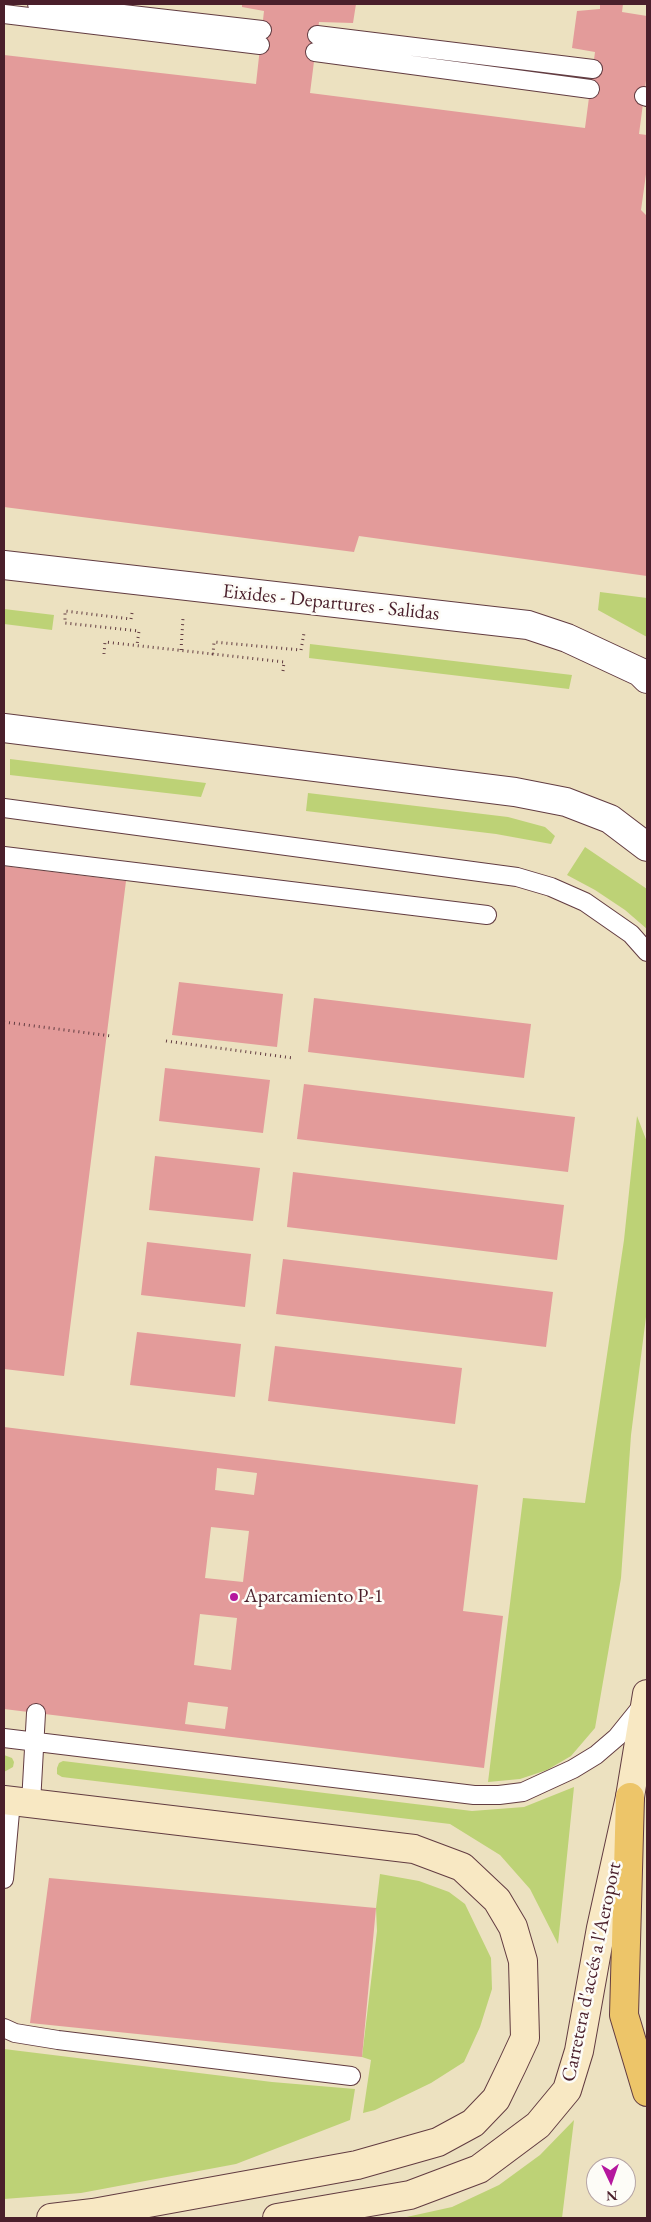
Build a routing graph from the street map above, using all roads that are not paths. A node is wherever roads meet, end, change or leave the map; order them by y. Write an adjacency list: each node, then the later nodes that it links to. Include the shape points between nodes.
1 (37, 4): 2 (lane, via 261,38)
2 (4, 14)
3 (592, 69): 4 (lane, via 316,44)
4 (590, 89)
5 (4, 565): 6 (street, Eixides - Departures - Salidas, via 528,626 567,638 640,672)
6 (647, 679)
7 (4, 728): 9 (street, via 515,792 566,802 610,819)
8 (4, 808): 12 (lane, via 517,877 585,902 631,934)
9 (647, 847)
10 (4, 856): 11 (lane)
11 (487, 915)
12 (647, 952)
13 (647, 1697): 16 (lane, via 617,1737 588,1760 523,1792 498,1795 474,1795); 17 (street, Carretera d'accés a l'Aeroport)
14 (36, 1713): 16 (lane)
15 (4, 1738): 16 (lane)
16 (35, 1742): 18 (lane)
17 (630, 1797): 22 (highway, via 624,2015); 24 (street, Carretera d'accés a l'Aeroport, via 601,1928 579,2051 567,2090 538,2125 479,2169 410,2195)
18 (15, 1802): 19 (lane); 23 (street, via 404,1848 440,1858 462,1867 497,1900 513,1928 523,1961 525,2038 496,2099 473,2123 438,2142 357,2165)
19 (4, 1879)
20 (4, 2028): 21 (lane, via 58,2040)
21 (351, 2076)
22 (647, 2092)
23 (51, 2218)
24 (277, 2218)

